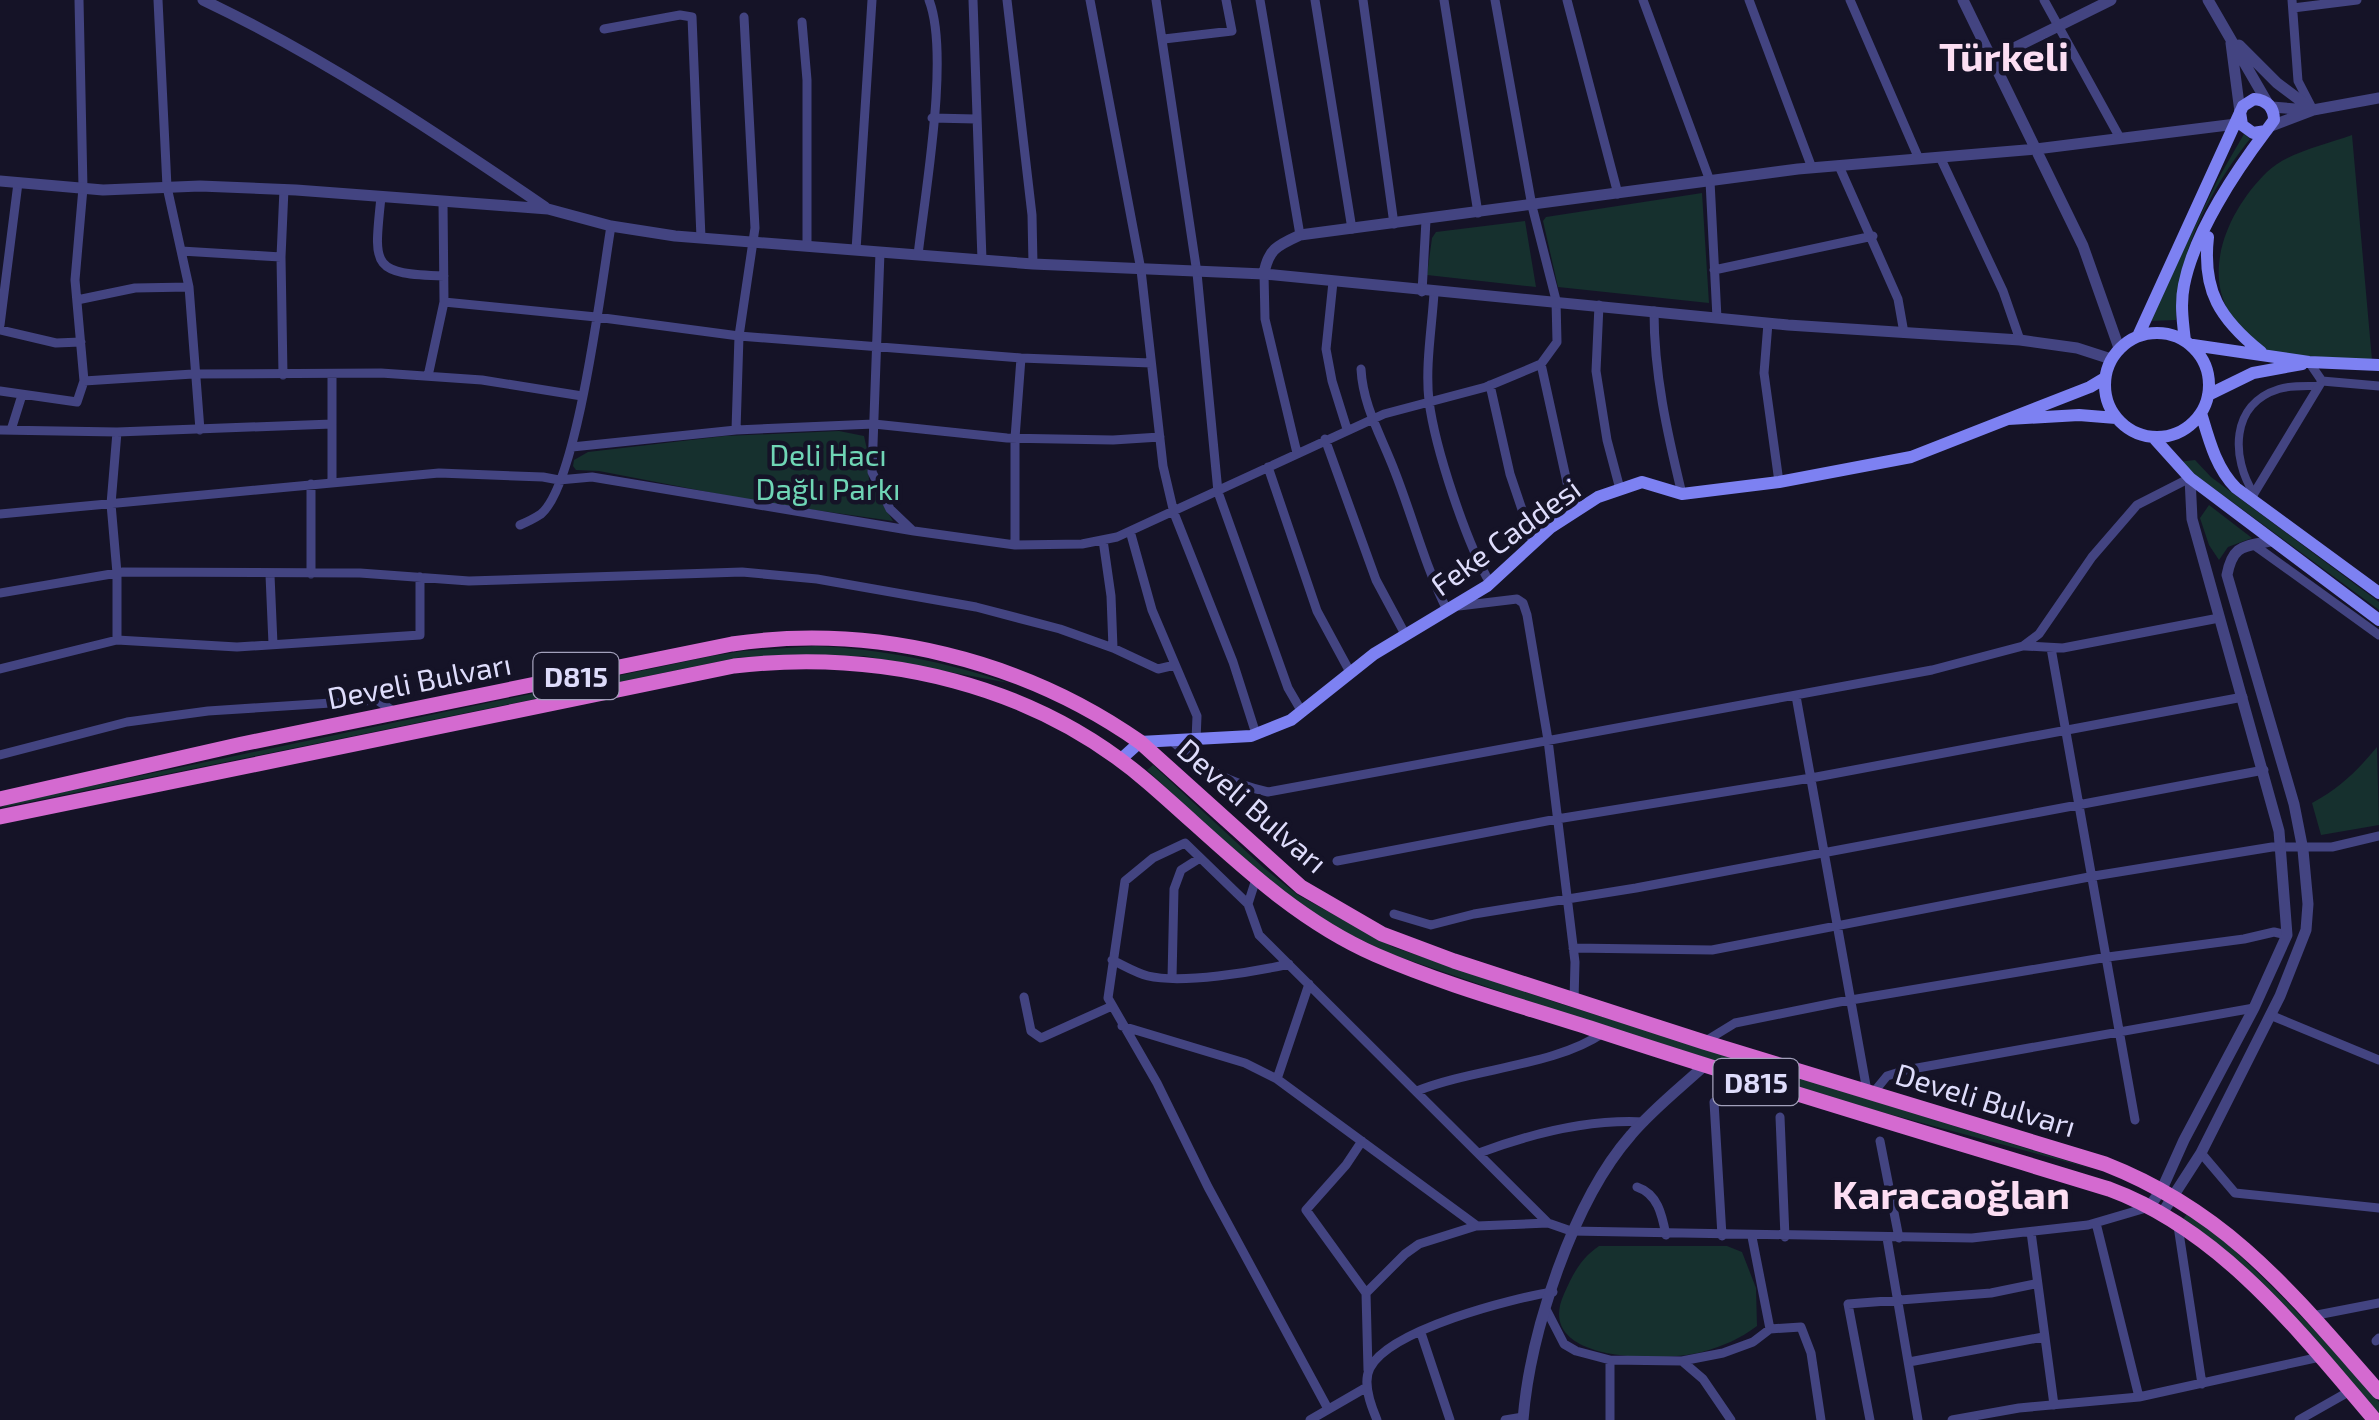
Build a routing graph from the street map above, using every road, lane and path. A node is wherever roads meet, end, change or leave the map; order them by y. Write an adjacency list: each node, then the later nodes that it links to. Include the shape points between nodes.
1 (78, 0): 50 (street)
2 (158, 0): 49 (street)
3 (203, 0): 56 (street, via 296,48)
4 (872, 0): 68 (street)
5 (929, 0): 36 (street, via 937,74)
6 (973, 0): 38 (street)
7 (1007, 0): 74 (street)
8 (1090, 0): 75 (street)
9 (1156, 0): 31 (street)
10 (1226, 0): 31 (street, via 1232,31)
11 (1260, 0): 63 (street)
12 (1316, 0): 62 (street)
13 (1363, 0): 59 (street)
14 (1444, 0): 57 (street)
15 (1498, 0): 55 (street)
16 (1567, 0): 52 (street)
17 (1643, 0): 47 (street)
18 (1749, 0): 45 (street)
19 (1850, 0): 43 (street)
20 (1962, 0): 32 (street)
21 (2044, 0): 28 (street)
22 (2112, 0): 28 (street)
23 (2208, 0): 30 (street)
24 (2357, 0): 25 (street)
25 (2292, 4): 35 (street, via 2298,81)
26 (744, 17): 66 (street)
27 (802, 22): 67 (street)
28 (2058, 26): 32 (street); 40 (street)
29 (604, 29): 65 (street, via 692,16)
30 (2230, 34): 34 (street); 35 (street, via 2277,84); 37 (street)
31 (1164, 39): 77 (street)
32 (1992, 60): 41 (street)
33 (2379, 98): 35 (street)
34 (2269, 105): 35 (street); 37 (main road, via 2248,102); 39 (main road, via 2274,120)
35 (2313, 110): 39 (street)
36 (932, 118): 38 (street); 71 (street)
37 (2238, 118): 39 (main road, via 2247,130); 40 (street); 94 (main road)
38 (976, 119): 73 (street)
39 (2268, 129): 60 (main road)
40 (2120, 138): 41 (street)
41 (2036, 149): 42 (street); 99 (street, via 2084,246)
42 (1940, 157): 43 (street); 95 (street)
43 (1919, 159): 44 (street)
44 (1839, 166): 45 (street); 64 (street)
45 (1812, 168): 47 (street)
46 (0, 181): 48 (street)
47 (1710, 182): 52 (street); 76 (street)
48 (18, 183): 50 (street); 91 (street)
49 (168, 187): 50 (street); 51 (street); 69 (street)
50 (83, 188): 83 (street)
51 (284, 190): 53 (street); 72 (street)
52 (1618, 194): 55 (street)
53 (382, 197): 54 (street); 79 (street, via 380,261 400,275)
54 (443, 202): 56 (street); 79 (street)
55 (1532, 206): 57 (street); 84 (street)
56 (548, 209): 61 (street)
57 (1478, 213): 58 (street)
58 (1426, 220): 59 (street); 82 (street)
59 (1394, 224): 62 (street)
60 (2209, 224): 97 (main road, via 2184,284); 100 (main road, via 2211,291 2224,318)
61 (610, 226): 65 (street); 88 (street)
62 (1352, 229): 63 (street)
63 (1300, 235): 78 (street, via 1268,254)
64 (1873, 236): 76 (street); 92 (street)
65 (701, 238): 66 (street)
66 (751, 242): 67 (street); 93 (street)
67 (807, 246): 68 (street)
68 (856, 250): 70 (street)
69 (181, 252): 72 (street); 81 (street)
70 (880, 252): 71 (street); 98 (street)
71 (918, 255): 73 (street)
72 (280, 258): 109 (street)
73 (982, 260): 74 (street)
74 (1032, 264): 75 (street)
75 (1141, 270): 77 (street); 102 (street)
76 (1714, 270): 89 (street)
77 (1198, 273): 78 (street); 145 (street)
78 (1264, 274): 80 (street); 137 (street, via 1265,319)
79 (444, 276): 85 (street)
80 (1333, 282): 82 (street); 127 (street, via 1326,349)
81 (189, 287): 83 (street, via 134,288); 107 (street)
82 (1428, 292): 84 (street); 120 (street)
83 (77, 300): 96 (street)
84 (1556, 300): 86 (street); 104 (street, via 1556,342)
85 (444, 302): 88 (street); 110 (street)
86 (1599, 305): 87 (street); 144 (street, via 1596,371)
87 (1654, 311): 89 (street); 146 (street, via 1660,400)
88 (596, 316): 93 (street); 119 (street)
89 (1717, 318): 90 (street)
90 (1768, 322): 92 (street); 142 (street, via 1764,372)
91 (0, 328): 96 (street, via 56,343)
92 (1904, 333): 95 (street)
93 (739, 336): 98 (street); 130 (street)
94 (2138, 336): 97 (main road, via 2162,332); 99 (main road)
95 (2020, 340): 99 (street)
96 (81, 342): 112 (street)
97 (2188, 343): 100 (main road); 118 (main road, via 2206,367)
98 (876, 346): 101 (street); 126 (street)
99 (2115, 353): 111 (main road)
100 (2263, 354): 103 (main road)
101 (1021, 358): 102 (street); 134 (street)
102 (1151, 362): 132 (street)
103 (2309, 362): 105 (main road); 113 (street); 118 (main road, via 2253,373)
104 (1541, 364): 114 (street); 149 (street)
105 (2379, 367)
106 (1362, 369): 123 (street)
107 (194, 374): 109 (street); 112 (street); 129 (street)
108 (332, 374): 109 (street); 110 (street); 125 (street)
109 (283, 375)
110 (428, 376): 119 (street)
111 (2105, 378): 122 (main road); 124 (main road, Feke Caddesi)
112 (84, 381): 117 (street, via 77,402)
113 (2320, 384): 115 (street); 147 (street); 147 (street, via 2277,390 2249,410 2238,459)
114 (1490, 385): 120 (street); 157 (street)
115 (2379, 386)
116 (0, 390): 117 (street)
117 (22, 395): 128 (street)
118 (2208, 395): 121 (main road)
119 (582, 396): 136 (street)
120 (1429, 399): 123 (street); 164 (street, via 1459,508)
121 (2201, 413): 133 (main road, via 2180,432); 147 (main road, via 2225,478)
122 (2116, 418): 124 (main road); 133 (main road)
123 (1372, 419): 127 (street); 167 (street)
124 (2008, 419): 142 (main road, Feke Caddesi, via 1911,456)
125 (332, 424): 129 (street); 141 (street)
126 (874, 424): 130 (street); 134 (street); 154 (street, via 878,490)
127 (1347, 429): 135 (street)
128 (6, 430): 131 (street)
129 (200, 430): 131 (street)
130 (736, 430): 136 (street)
131 (117, 432): 148 (street)
132 (1160, 437): 134 (street); 150 (street)
133 (2153, 437): 139 (main road)
134 (1015, 438): 158 (street)
135 (1325, 439): 137 (street); 170 (street, via 1376,580)
136 (572, 447): 140 (street)
137 (1297, 453): 138 (street)
138 (1268, 467): 145 (street); 179 (street, via 1318,611)
139 (2190, 478): 156 (main road); 168 (street, via 2192,520); 174 (street, via 2137,506 2092,557 2040,634)
140 (559, 480): 141 (street, via 439,473); 152 (street, via 542,513); 154 (street, via 592,477 662,487)
141 (332, 481): 143 (street)
142 (1779, 482): 146 (main road, Feke Caddesi)
143 (312, 484): 148 (street); 161 (street)
144 (1620, 488): 146 (main road, Feke Caddesi, via 1642,482); 149 (main road, Feke Caddesi)
145 (1218, 492): 150 (street); 182 (street)
146 (1682, 494)
147 (2252, 497): 166 (main road)
148 (112, 504): 151 (street); 160 (street)
149 (1576, 508): 157 (main road, Feke Caddesi)
150 (1174, 513): 153 (street); 185 (street)
151 (0, 514)
152 (520, 525)
153 (1130, 531): 155 (street); 177 (street)
154 (914, 532): 158 (street)
155 (1103, 540): 158 (street); 175 (street)
156 (2272, 541): 159 (street); 169 (main road)
157 (1533, 542): 164 (main road, Feke Caddesi)
158 (1015, 545)
159 (2254, 545): 171 (street); 200 (street, via 2230,557 2228,575)
160 (117, 573): 162 (street); 165 (street); 172 (street)
161 (311, 574): 162 (street); 163 (street)
162 (270, 575): 173 (street)
163 (420, 576): 173 (street, via 420,635); 175 (street, via 469,582 706,572 817,579 976,607)
164 (1490, 583): 167 (main road, Feke Caddesi)
165 (0, 593)
166 (2379, 593)
167 (1450, 608): 170 (main road, Feke Caddesi); 187 (street, via 1517,599 1523,604)
168 (2219, 618): 176 (street); 181 (street)
169 (2379, 620)
170 (1405, 634): 179 (main road, Feke Caddesi)
171 (2379, 634)
172 (118, 640): 173 (street); 178 (street)
173 (273, 644)
174 (2023, 646): 176 (street); 180 (street)
175 (1113, 648): 177 (street, via 1158,669)
176 (2051, 648): 184 (street)
177 (1175, 665): 186 (street, via 1197,716)
178 (0, 669)
179 (1350, 672): 182 (main road, Feke Caddesi)
180 (1796, 696): 187 (street); 193 (street)
181 (2243, 697): 184 (street); 192 (street)
182 (1302, 712): 185 (main road, Feke Caddesi)
183 (395, 713): 188 (highway, Develi Bulvarı / D815, via 732,644 852,640 921,649 1012,675 1094,712); 190 (street, via 377,700 208,710 127,722); 194 (highway, Develi Bulvarı / D815)
184 (2067, 730): 193 (street); 195 (street)
185 (1256, 734): 186 (main road, Feke Caddesi)
186 (1196, 740): 189 (main road, Feke Caddesi)
187 (1548, 740): 189 (street, via 1268,792 1238,786); 197 (street)
188 (1140, 742): 189 (main road, Feke Caddesi); 191 (main road); 219 (highway, Develi Bulvarı / D815, via 1301,887 1336,909 1404,943)
189 (1172, 742)
190 (1, 754)
191 (1120, 760): 196 (highway, Develi Bulvarı / D815, via 1050,715 969,685 861,664 766,663); 205 (highway, Develi Bulvarı / D815)
192 (2264, 770): 195 (street); 199 (street)
193 (1811, 778): 197 (street); 201 (street)
194 (0, 799)
195 (2081, 804): 201 (street); 204 (street)
196 (0, 817)
197 (1557, 819): 203 (street); 206 (street)
198 (2379, 836): 200 (street)
199 (2280, 848): 200 (street); 204 (street); 210 (street)
200 (2304, 850): 222 (street, via 2306,930)
201 (1824, 852): 206 (street); 209 (street)
202 (1200, 858): 207 (street); 213 (street, via 1185,843 1125,882); 215 (street, via 1181,870 1174,889)
203 (1337, 861)
204 (2094, 876): 209 (street); 212 (street)
205 (1256, 880): 207 (street); 225 (highway, Develi Bulvarı / D815, via 1363,949)
206 (1567, 900): 208 (street, via 1431,926); 211 (street)
207 (1248, 904): 214 (street, via 1259,934)
208 (1394, 914)
209 (1838, 927): 211 (street, via 1712,950); 218 (street)
210 (2287, 935): 212 (street); 221 (street)
211 (1573, 948): 219 (street)
212 (2108, 957): 218 (street); 224 (street)
213 (1112, 960): 215 (street, via 1147,976); 220 (street)
214 (1289, 964): 215 (street); 216 (street)
215 (1172, 978)
216 (1308, 984): 229 (street); 230 (street)
217 (1024, 997): 220 (street, via 1031,1031 1041,1038)
218 (1851, 1000): 226 (street, via 1735,1023); 231 (street)
219 (1574, 1001): 226 (highway, Develi Bulvarı / D815)
220 (1112, 1006): 223 (street)
221 (2254, 1008): 224 (street); 241 (street, via 2184,1140)
222 (2270, 1015): 227 (street); 239 (street)
223 (1122, 1026): 229 (street); 277 (street)
224 (2121, 1031): 231 (street, via 1906,1070); 234 (street)
225 (1603, 1032): 228 (highway, Develi Bulvarı / D815); 230 (street, via 1582,1047)
226 (1704, 1042): 231 (highway, Develi Bulvarı / D815)
227 (2379, 1060)
228 (1704, 1066): 235 (street); 243 (highway, Develi Bulvarı / D815, via 2092,1184)
229 (1277, 1078): 236 (street)
230 (1417, 1091): 238 (street)
231 (1870, 1092): 241 (highway, Develi Bulvarı / D815, via 2106,1164)
232 (1714, 1102): 251 (street)
233 (1780, 1117): 253 (street)
234 (2135, 1120)
235 (1644, 1122): 238 (street, via 1612,1120); 248 (street, via 1598,1179)
236 (1362, 1141): 246 (street); 258 (street, via 1306,1210)
237 (1880, 1141): 255 (street)
238 (1479, 1152): 244 (street)
239 (2201, 1153): 241 (street); 242 (street, via 2235,1193)
240 (1637, 1187): 250 (street, via 1648,1190 1660,1208)
241 (2169, 1192): 243 (street); 262 (highway, Develi Bulvarı / D815, via 2242,1244)
242 (2379, 1208)
243 (2155, 1211): 245 (street); 247 (highway, Develi Bulvarı / D815)
244 (1548, 1222): 246 (street); 248 (street)
245 (2096, 1222): 249 (street); 275 (street)
246 (1477, 1226): 258 (street, via 1419,1244)
247 (2178, 1226): 266 (highway, Develi Bulvarı / D815, via 2254,1286); 271 (street)
248 (1571, 1231): 250 (street); 257 (street)
249 (2030, 1232): 255 (street); 256 (street)
250 (1666, 1235): 251 (street)
251 (1722, 1236): 252 (street)
252 (1752, 1236): 253 (street); 263 (street)
253 (1785, 1237): 254 (street)
254 (1887, 1238): 255 (street); 259 (street)
255 (1899, 1238)
256 (2035, 1284): 259 (street); 265 (street)
257 (1553, 1292): 261 (street); 264 (street, via 1469,1311)
258 (1366, 1293): 270 (street)
259 (1898, 1298): 269 (street); 286 (street, via 1848,1304)
260 (2379, 1303): 262 (street)
261 (1547, 1311): 267 (street, via 1564,1344); 278 (street)
262 (2312, 1316): 272 (highway, Develi Bulvarı / D815)
263 (1770, 1329): 268 (street, via 1723,1353); 285 (street, via 1801,1327 1812,1352)
264 (1421, 1333): 270 (street); 281 (street)
265 (2043, 1337): 269 (street); 276 (street)
266 (2320, 1356): 271 (street); 274 (highway, Develi Bulvarı / D815)
267 (1610, 1360): 268 (street); 283 (street)
268 (1682, 1361): 284 (street)
269 (1909, 1362): 287 (street)
270 (1368, 1370): 273 (street)
271 (2202, 1384): 275 (street)
272 (2376, 1384)
273 (1367, 1387): 277 (street); 280 (street)
274 (2350, 1391): 289 (street); 290 (highway, Develi Bulvarı / D815)
275 (2139, 1398): 276 (street)
276 (2054, 1405): 288 (street)
277 (1327, 1408): 279 (street)
278 (1523, 1419): 282 (street)
279 (1310, 1420)
280 (1378, 1420)
281 (1450, 1420)
282 (1505, 1420)
283 (1610, 1420)
284 (1731, 1420)
285 (1821, 1420)
286 (1870, 1420)
287 (1918, 1420)
288 (1952, 1420)
289 (2298, 1420)
290 (2375, 1420)

